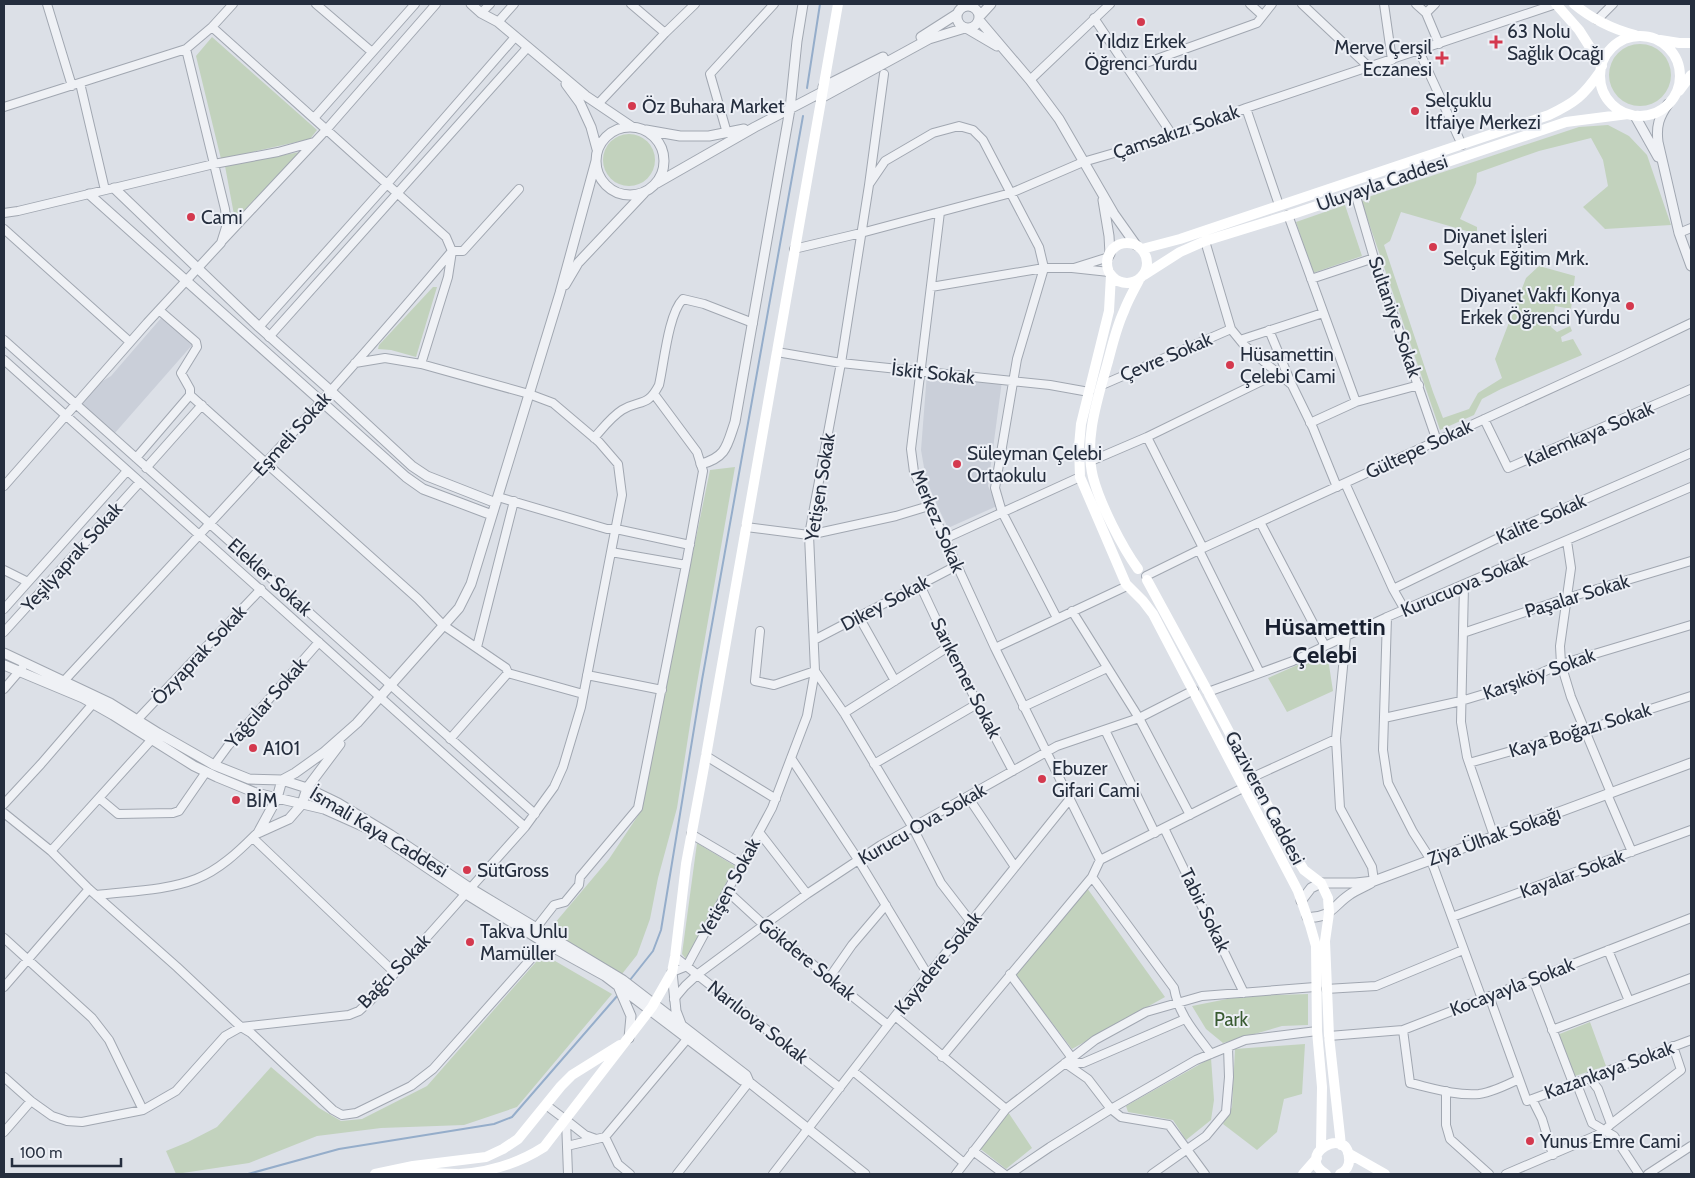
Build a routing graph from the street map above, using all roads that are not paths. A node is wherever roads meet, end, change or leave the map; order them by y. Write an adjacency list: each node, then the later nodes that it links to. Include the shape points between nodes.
1 (46, 4): 57 (street)
2 (233, 4): 36 (street)
3 (316, 4): 47 (street)
4 (415, 4): 47 (street)
5 (436, 4): 70 (street)
6 (471, 4): 29 (street)
7 (490, 4): 29 (street)
8 (514, 4): 35 (street)
9 (631, 4): 38 (street)
10 (695, 4): 38 (street)
11 (774, 4): 71 (street, via 710,74)
12 (803, 4): 64 (street)
13 (838, 4): 58 (main road)
14 (991, 4): 32 (street)
15 (1110, 4): 33 (street)
16 (1250, 4): 31 (street)
17 (1272, 4): 31 (street)
18 (1302, 4): 50 (street)
19 (1384, 4): 49 (street)
20 (1416, 4): 30 (street)
21 (1436, 4): 30 (street)
22 (1556, 4): 43 (street, Çamsakızı Sokak); 52 (main road, via 1579,30)
23 (1574, 4): 34 (main road)
24 (1600, 4): 28 (street)
25 (1613, 4): 28 (street)
26 (973, 5): 27 (street); 32 (street)
27 (958, 10): 37 (street, via 958,23); 58 (street, via 907,46)
28 (1606, 10): 34 (street)
29 (482, 13): 35 (street)
30 (1426, 13): 43 (street)
31 (1262, 15): 51 (street, via 1257,23)
32 (979, 18): 37 (street, via 976,25); 48 (street)
33 (1094, 18): 51 (street); 56 (street)
34 (1597, 20): 39 (main road)
35 (498, 22): 40 (street)
36 (212, 27): 45 (street); 66 (street)
37 (966, 28): 48 (street); 58 (street, via 929,38)
38 (665, 33): 60 (street)
39 (1638, 36): 41 (main road); 52 (main road, via 1617,43 1609,51)
40 (515, 37): 44 (street); 80 (street)
41 (1657, 39): 42 (main road); 59 (main road, via 1673,52 1678,62 1680,84)
42 (1691, 43)
43 (1439, 44): 46 (street, Çamsakızı Sokak)
44 (527, 48): 53 (street); 86 (street)
45 (186, 49): 57 (street); 78 (street)
46 (1419, 51): 49 (street, Çamsakızı Sokak); 74 (street)
47 (372, 52): 66 (street)
48 (1005, 52): 56 (street)
49 (1392, 60): 50 (street, Çamsakızı Sokak)
50 (1370, 68): 63 (street, Çamsakızı Sokak)
51 (1129, 69): 72 (street)
52 (1601, 69): 65 (main road, via 1606,98 1623,113); 74 (main road, Uluyayla Caddesi, via 1586,92 1570,105)
53 (558, 74): 60 (street); 75 (street, via 580,103)
54 (884, 74): 82 (street, Yetişen Sokak)
55 (1691, 75): 59 (main road)
56 (1030, 80): 77 (street, via 1059,119)
57 (76, 84): 62 (street); 83 (street)
58 (822, 92): 64 (street); 102 (main road)
59 (1675, 95): 61 (main road)
60 (598, 104): 67 (street)
61 (1668, 104): 65 (main road, via 1653,113); 79 (street, via 1656,129)
62 (4, 107)
63 (1246, 108): 72 (street, Çamsakızı Sokak); 91 (street)
64 (790, 109): 68 (street); 118 (street)
65 (1631, 115): 79 (street); 88 (main road, Uluyayla Caddesi, via 1566,122)
66 (314, 118): 70 (street)
67 (632, 126): 69 (street); 75 (street, via 611,132)
68 (754, 127): 71 (street); 81 (street)
69 (643, 129): 71 (street, via 680,136); 81 (street, via 652,135 662,150 663,168)
70 (326, 130): 73 (street); 80 (street)
71 (727, 133)
72 (1173, 136): 77 (street, Çamsakızı Sokak)
73 (315, 142): 78 (street); 100 (street)
74 (1462, 145): 91 (main road, Uluyayla Caddesi)
75 (598, 149): 76 (street)
76 (596, 161): 85 (street, via 597,172 612,190 634,195); 115 (street)
77 (1083, 162): 87 (street, Çamsakızı Sokak); 90 (street)
78 (214, 164): 83 (street); 100 (street, via 227,224)
79 (1666, 174): 97 (street)
80 (387, 184): 86 (street); 120 (street)
81 (655, 184): 85 (street)
82 (869, 185): 87 (street, via 885,162 933,133 959,126 972,130 984,140); 98 (street, Yetişen Sokak)
83 (110, 189): 89 (street); 107 (street)
84 (519, 189): 103 (street, Eşmeli Sokak, via 463,250)
85 (646, 190): 115 (street, via 578,263)
86 (396, 192): 103 (street, via 446,237); 123 (street)
87 (1011, 193): 92 (street, Çamsakızı Sokak); 108 (street, via 1039,247)
88 (1355, 193): 94 (main road, Uluyayla Caddesi); 105 (street, Sultaniye Sokak)
89 (89, 194): 93 (street); 113 (street)
90 (1102, 195): 101 (street); 104 (street)
91 (1279, 205): 101 (main road, Uluyayla Caddesi, via 1180,239)
92 (940, 212): 98 (street, Çamsakızı Sokak); 114 (street, Merkez Sokak)
93 (4, 213)
94 (1288, 215): 99 (main road, Uluyayla Caddesi); 112 (street)
95 (1691, 228): 97 (street)
96 (4, 229): 126 (street)
97 (1679, 233): 106 (street)
98 (861, 234): 102 (street, Çamsakızı Sokak); 128 (street, Yetişen Sokak)
99 (1205, 241): 111 (main road, Uluyayla Caddesi, via 1180,252); 121 (street)
100 (220, 242): 107 (street)
101 (1139, 247): 104 (main road, via 1130,243 1118,245); 111 (main road, via 1148,262)
102 (794, 249): 127 (main road)
103 (452, 251): 129 (street, Eşmeli Sokak); 130 (street, via 448,277)
104 (1109, 255): 109 (street); 110 (main road, via 1107,266)
105 (1374, 258): 112 (street); 137 (street, Sultaniye Sokak)
106 (1691, 266)
107 (197, 268): 113 (street); 120 (street)
108 (1044, 268): 109 (street); 114 (street); 134 (street)
109 (1072, 268): 110 (street)
110 (1110, 274): 111 (main road, via 1127,284); 140 (main road, Gaziveren Caddesi, via 1109,311)
111 (1142, 277): 135 (main road, Gaziveren Caddesi, via 1118,326)
112 (1311, 279): 117 (street)
113 (185, 281): 116 (street); 144 (street)
114 (931, 287): 132 (street, Merkez Sokak)
115 (560, 293): 141 (street)
116 (159, 310): 126 (street); 143 (street, via 196,342 197,347 181,373)
117 (1323, 313): 122 (street); 145 (street)
118 (753, 323): 142 (street, via 683,299 673,317 659,385); 158 (street, via 736,422 722,454)
119 (1691, 323): 149 (street, Gültepe Sokak)
120 (259, 327): 123 (street)
121 (1231, 329): 125 (street); 135 (street, Çevre Sokak)
122 (1269, 330): 125 (street); 136 (street)
123 (269, 337): 139 (street)
124 (4, 340): 146 (street, Elekler Sokak)
125 (1240, 340): 133 (street)
126 (130, 342): 146 (street)
127 (777, 352): 128 (street, İskit Sokak); 174 (main road)
128 (841, 363): 132 (street, İskit Sokak); 177 (street, Yetişen Sokak)
129 (355, 364): 130 (street, Bağcı Sokak, via 385,358); 139 (street, Eşmeli Sokak)
130 (420, 364): 141 (street, Bağcı Sokak)
131 (5, 365): 148 (street, Elekler Sokak)
132 (921, 371): 134 (street, İskit Sokak); 169 (street, Merkez Sokak, via 911,449 914,472)
133 (1276, 374): 136 (street); 151 (street)
134 (1013, 381): 140 (street, İskit Sokak); 170 (street, via 995,488)
135 (1102, 385): 156 (main road, Gaziveren Caddesi, via 1092,423)
136 (1292, 385): 150 (street)
137 (1419, 385): 145 (street); 153 (street, Sultaniye Sokak)
138 (1691, 390): 149 (street, Kalemkaya Sokak, via 1508,468)
139 (331, 391): 144 (street, Eşmeli Sokak); 167 (street, via 427,476)
140 (1089, 392): 161 (main road, Gaziveren Caddesi, via 1081,424)
141 (529, 394): 152 (street, Bağcı Sokak, via 553,403); 167 (street)
142 (654, 394): 152 (street, via 647,402 621,410); 158 (street, via 697,452)
143 (190, 395): 147 (street); 155 (street)
144 (321, 402): 157 (street, Eşmeli Sokak); 171 (street, via 423,489)
145 (1356, 402): 150 (street)
146 (76, 403): 148 (street); 155 (street, Elekler Sokak)
147 (202, 405): 157 (street); 159 (street)
148 (66, 415): 160 (street, Elekler Sokak); 164 (street)
149 (1484, 419): 153 (street, Gültepe Sokak)
150 (1310, 423): 165 (street)
151 (1147, 437): 156 (street); 181 (street)
152 (594, 438): 175 (street, Bağcı Sokak, via 618,464 622,495)
153 (1437, 441): 163 (street, Gültepe Sokak)
154 (1691, 453): 192 (street, Kalite Sokak, via 1519,528)
155 (136, 458): 159 (street, Elekler Sokak)
156 (1091, 461): 187 (main road, Gaziveren Caddesi, via 1100,497 1121,543)
157 (267, 463): 173 (street, Eşmeli Sokak); 201 (street)
158 (701, 464): 180 (street, via 703,471)
159 (146, 468): 173 (street, Elekler Sokak)
160 (128, 471): 162 (street, Elekler Sokak); 188 (street, Yeşilyaprak Sokak)
161 (1080, 477): 170 (street); 190 (main road, Gaziveren Caddesi)
162 (140, 482): 176 (street, Elekler Sokak); 203 (street, Yeşilyaprak Sokak)
163 (1345, 483): 165 (street, Gültepe Sokak); 192 (street)
164 (4, 486)
165 (1337, 487): 172 (street, Gültepe Sokak)
166 (1691, 487): 179 (street, Kurucuova Sokak)
167 (497, 500): 168 (street); 171 (street)
168 (514, 501): 175 (street); 210 (street)
169 (929, 506): 177 (street); 178 (street, Merkez Sokak)
170 (1002, 512): 178 (street); 200 (street)
171 (492, 515): 201 (street, via 472,584 459,608)
172 (1260, 522): 181 (street, Gültepe Sokak); 209 (street)
173 (210, 524): 176 (street, Eşmeli Sokak); 225 (street, Elekler Sokak)
174 (746, 528): 177 (street); 248 (main road)
175 (616, 529): 180 (street); 182 (street, Bağcı Sokak)
176 (199, 535): 193 (street, Elekler Sokak); 223 (street, Eşmeli Sokak)
177 (810, 535): 207 (street, Yetişen Sokak)
178 (944, 539): 185 (street, Merkez Sokak)
179 (1567, 541): 191 (street, Kurucuova Sokak); 194 (street, via 1571,568)
180 (690, 545): 184 (street)
181 (1201, 549): 187 (street, Gültepe Sokak); 221 (street)
182 (611, 552): 184 (street); 222 (street, Bağcı Sokak)
183 (1691, 561): 194 (street, Paşalar Sokak)
184 (686, 565): 227 (street)
185 (956, 566): 189 (street, Dikey Sokak); 212 (street, Merkez Sokak)
186 (4, 570): 188 (street)
187 (1144, 575): 190 (main road, via 1142,589); 190 (main road, via 1129,571); 229 (main road, Gaziveren Caddesi)
188 (28, 582): 195 (street, Yeşilyaprak Sokak)
189 (920, 585): 198 (street, Dikey Sokak); 211 (street, Sarıkemer Sokak)
190 (1127, 585): 197 (street); 228 (main road, Gaziveren Caddesi, via 1153,614)
191 (1464, 585): 196 (street, Kurucuova Sokak); 205 (street)
192 (1393, 589): 196 (street)
193 (261, 590): 208 (street, Elekler Sokak); 240 (street, Özyaprak Sokak)
194 (1567, 598): 205 (street, Paşalar Sokak); 215 (street, via 1560,646)
195 (4, 609)
196 (1405, 610): 199 (street, Kurucuova Sokak)
197 (1072, 611): 200 (street); 217 (street)
198 (859, 617): 207 (street, Dikey Sokak); 224 (street)
199 (1388, 617): 206 (street, Kurucuova Sokak); 239 (street)
200 (1057, 618): 212 (street)
201 (443, 625): 210 (street); 225 (street)
202 (1691, 625): 215 (street, Karşıköy Sokak)
203 (4, 632)
204 (760, 632): 218 (street, via 755,681 774,685)
205 (1463, 633): 234 (street)
206 (1346, 636): 209 (street, Kurucuova Sokak); 246 (street)
207 (814, 640): 218 (street, Yetişen Sokak)
208 (319, 642): 232 (street, Elekler Sokak); 253 (street, Yağcılar Sokak)
209 (1325, 646): 221 (street, Kurucuova Sokak)
210 (477, 647): 220 (street, via 506,668)
211 (948, 647): 224 (street); 235 (street, Sarıkemer Sokak)
212 (995, 648): 236 (street, Merkez Sokak)
213 (4, 653): 214 (street, İsmali Kaya Caddesi)
214 (27, 663): 219 (street); 223 (street, İsmali Kaya Caddesi)
215 (1561, 664): 234 (street, Karşıköy Sokak, via 1514,686); 243 (street)
216 (4, 665): 219 (street)
217 (1107, 668): 236 (street); 238 (street)
218 (815, 671): 237 (street); 249 (street, Yetişen Sokak, via 807,716)
219 (19, 672): 226 (street); 233 (street)
220 (508, 673): 230 (street); 245 (street)
221 (1260, 673): 229 (street, Kurucuova Sokak)
222 (587, 675): 227 (street); 230 (street, Bağcı Sokak)
223 (64, 681): 233 (street, İsmali Kaya Caddesi)
224 (895, 681): 237 (street)
225 (390, 683): 232 (street); 245 (street, Elekler Sokak)
226 (4, 689)
227 (662, 690): 303 (street, via 638,808 580,877 579,885 565,902 554,905)
228 (1194, 690): 238 (street, Kurucu Ova Sokak); 258 (main road, Gaziveren Caddesi)
229 (1208, 692): 256 (main road, Gaziveren Caddesi)
230 (583, 694): 269 (street, Bağcı Sokak, via 563,767 554,788)
231 (1691, 696): 243 (street, Kaya Boğazı Sokak)
232 (379, 697): 241 (street); 271 (street, Elekler Sokak)
233 (96, 700): 240 (street, İsmali Kaya Caddesi); 244 (street); 266 (street)
234 (1462, 701): 239 (street, Karşıköy Sokak); 250 (street, via 1461,722)
235 (977, 704): 252 (street); 254 (street, Sarıkemer Sokak)
236 (1023, 707): 247 (street, Merkez Sokak)
237 (844, 713): 252 (street)
238 (1139, 718): 242 (street, Kurucu Ova Sokak); 270 (street)
239 (1384, 718): 283 (street, via 1383,750 1388,783)
240 (137, 720): 244 (street, İsmali Kaya Caddesi)
241 (357, 723): 257 (street, via 324,753); 259 (street)
242 (1105, 730): 247 (street, Kurucu Ova Sokak, via 1057,746); 276 (street)
243 (1585, 730): 250 (street, Kaya Boğazı Sokak); 260 (street)
244 (155, 736): 253 (street, İsmali Kaya Caddesi); 255 (street, İsmali Kaya Caddesi); 262 (street)
245 (450, 739): 269 (street, Elekler Sokak)
246 (1336, 739): 256 (street); 288 (street, via 1340,808 1372,867)
247 (1046, 753): 254 (street, Kurucu Ova Sokak); 265 (street, Merkez Sokak)
248 (706, 756): 264 (street); 277 (main road)
249 (791, 758): 264 (street, Yetişen Sokak); 284 (street)
250 (1469, 763): 279 (street)
251 (1691, 763): 260 (street, Ziya Ülhak Sokağı)
252 (874, 764): 272 (street)
253 (214, 765): 257 (street, İsmali Kaya Caddesi, via 249,779)
254 (1014, 771): 261 (street, Kurucu Ova Sokak)
255 (206, 772): 262 (street, via 179,811 174,813 118,814); 263 (street, İsmali Kaya Caddesi, via 256,793)
256 (1253, 777): 289 (main road, Gaziveren Caddesi, via 1304,870)
257 (282, 780): 259 (street, İsmali Kaya Caddesi); 263 (street)
258 (1245, 787): 270 (street); 295 (main road, Gaziveren Caddesi)
259 (307, 788): 267 (street); 291 (street, İsmali Kaya Caddesi, via 383,831)
260 (1609, 794): 279 (street, Ziya Ülhak Sokağı); 281 (street)
261 (968, 797): 272 (street, Kurucu Ova Sokak); 286 (street)
262 (99, 798): 280 (street)
263 (277, 798): 267 (street, İsmali Kaya Caddesi); 278 (street)
264 (776, 799): 275 (street, Yetişen Sokak)
265 (1069, 800): 282 (street, Merkez Sokak); 286 (street, Kayadere Sokak)
266 (4, 804)
267 (302, 804): 278 (street, via 288,819); 291 (street, İsmali Kaya Caddesi, via 324,809 371,830)
268 (4, 813): 280 (street)
269 (536, 814): 271 (street, Bağcı Sokak)
270 (1190, 815): 273 (street)
271 (525, 827): 291 (street, Bağcı Sokak)
272 (913, 828): 284 (street, Kurucu Ova Sokak); 301 (street, via 941,883)
273 (1164, 828): 276 (street); 323 (street, Tabir Sokak)
274 (1691, 830): 281 (street, Kayalar Sokak)
275 (759, 832): 285 (street, Yetişen Sokak); 293 (street)
276 (1155, 833): 282 (street)
277 (691, 834): 285 (street); 308 (main road)
278 (255, 835): 294 (street, via 222,864 197,878 173,885); 312 (street)
279 (1494, 836): 283 (street, Ziya Ülhak Sokağı)
280 (51, 852): 290 (street)
281 (1632, 852): 299 (street, Kayalar Sokak)
282 (1100, 860): 287 (street)
283 (1431, 860): 288 (street, Ziya Ülhak Sokağı); 299 (street)
284 (859, 861): 293 (street, Kurucu Ova Sokak); 296 (street)
285 (742, 864): 292 (street, Yetişen Sokak)
286 (1015, 867): 301 (street, Kayadere Sokak)
287 (1092, 876): 314 (street); 327 (street, via 1174,988)
288 (1374, 881): 289 (street, Ziya Ülhak Sokağı); 297 (street, via 1349,895)
289 (1321, 883): 295 (street, via 1311,888); 297 (main road, Gaziveren Caddesi, via 1328,898)
290 (89, 889): 294 (street); 309 (street)
291 (468, 891): 303 (street, İsmali Kaya Caddesi); 305 (street, İsmali Kaya Caddesi); 312 (street, Bağcı Sokak)
292 (727, 891): 302 (street, Gökdere Sokak); 310 (street, Yetişen Sokak)
293 (807, 894): 302 (street, Kurucu Ova Sokak)
294 (96, 895): 333 (street)
295 (1301, 901): 298 (main road, Gaziveren Caddesi)
296 (886, 905): 315 (street); 316 (street)
297 (1329, 913): 298 (street, via 1318,918); 322 (main road, Gaziveren Caddesi, via 1325,941)
298 (1307, 917): 320 (main road, Gaziveren Caddesi, via 1316,946)
299 (1452, 918): 306 (street)
300 (1691, 918): 307 (street, Kocayayla Sokak)
301 (971, 922): 315 (street, Kayadere Sokak)
302 (764, 925): 313 (street, Kurucu Ova Sokak); 316 (street, Gökdere Sokak)
303 (536, 928): 328 (street, İsmali Kaya Caddesi, via 600,964)
304 (4, 938): 309 (street)
305 (545, 943): 319 (street, İsmali Kaya Caddesi, via 606,976); 333 (street, via 433,1069 411,1086 356,1113 342,1115 333,1110)
306 (1463, 950): 322 (street, via 1376,986); 324 (street)
307 (1608, 950): 317 (street, Kocayayla Sokak); 326 (street)
308 (675, 957): 310 (street, Narılıova Sokak); 311 (main road)
309 (28, 960): 321 (street); 359 (street, via 92,1018 109,1040)
310 (686, 966): 311 (street); 313 (street, Narılıova Sokak)
311 (672, 972): 325 (street); 328 (main road)
312 (395, 973): 333 (street, Bağcı Sokak, via 371,1000 349,1015)
313 (698, 974): 325 (street, Kurucu Ova Sokak); 352 (street, Narılıova Sokak)
314 (1010, 974): 344 (street); 345 (street)
315 (928, 975): 329 (street, Kayadere Sokak)
316 (829, 978): 332 (street, Gökdere Sokak)
317 (1533, 978): 324 (street, Kocayayla Sokak); 335 (street)
318 (1691, 978): 326 (street)
319 (618, 986): 328 (street, İsmali Kaya Caddesi); 338 (street, via 631,1016)
320 (1315, 986): 323 (street); 336 (main road, Gaziveren Caddesi)
321 (4, 987)
322 (1326, 989): 337 (main road, Gaziveren Caddesi)
323 (1244, 993): 327 (street, via 1202,996)
324 (1486, 997): 334 (street, Kocayayla Sokak); 349 (street)
325 (674, 999): 331 (street)
326 (1629, 1001): 335 (street)
327 (1177, 1004): 330 (street); 345 (street, via 1146,1012 1095,1040)
328 (652, 1007): 331 (street, İsmali Kaya Caddesi); 338 (main road); 339 (street, İsmali Kaya Caddesi)
329 (895, 1016): 332 (street, Kayadere Sokak); 344 (street)
330 (1185, 1019): 343 (street); 345 (street, via 1082,1063)
331 (681, 1024): 350 (street, İsmali Kaya Caddesi, via 746,1075)
332 (888, 1025): 346 (street, Kayadere Sokak)
333 (241, 1027): 359 (street, via 225,1036 176,1091)
334 (1403, 1030): 337 (street, Kocayayla Sokak); 353 (street, via 1410,1083)
335 (1552, 1030): 351 (street)
336 (1317, 1031): 342 (street, via 1245,1040); 371 (main road, Gaziveren Caddesi, via 1322,1087)
337 (1329, 1036): 369 (main road, Gaziveren Caddesi)
338 (629, 1038): 356 (main road, via 572,1075); 360 (main road)
339 (688, 1038): 350 (street, İsmali Kaya Caddesi); 364 (street)
340 (1691, 1040): 341 (street, Kazankaya Sokak)
341 (1674, 1046): 348 (street, Kazankaya Sokak); 361 (street, via 1682,1070)
342 (1228, 1047): 343 (street); 368 (street, via 1226,1112 1206,1136)
343 (1211, 1054): 358 (street)
344 (942, 1057): 357 (street)
345 (1069, 1060): 357 (street); 358 (street)
346 (853, 1071): 352 (street, Kayadere Sokak); 373 (street)
347 (4, 1077): 355 (street)
348 (1589, 1077): 351 (street, Kazankaya Sokak); 361 (street, via 1598,1089)
349 (1519, 1079): 353 (street, via 1479,1094); 354 (street)
350 (749, 1082): 362 (street, İsmali Kaya Caddesi); 380 (street)
351 (1574, 1083): 354 (street, Kazankaya Sokak); 361 (street, via 1592,1123)
352 (840, 1088): 362 (street, Kayadere Sokak)
353 (1446, 1091): 392 (street, via 1446,1125 1450,1139)
354 (1530, 1100): 372 (street, via 1542,1120)
355 (30, 1101): 359 (street, via 52,1116 67,1121 82,1122); 363 (street)
356 (546, 1104): 360 (street); 374 (main road, via 518,1139 503,1149 486,1156)
357 (1006, 1109): 370 (street)
358 (1111, 1109): 368 (street, via 1121,1117 1168,1125); 385 (street)
359 (142, 1110)
360 (566, 1120): 365 (street, via 585,1135); 366 (street); 377 (main road, via 544,1147 533,1154 500,1167)
361 (1608, 1127): 372 (street, via 1602,1133); 394 (street)
362 (809, 1129): 381 (street, Kayadere Sokak); 382 (street, İsmali Kaya Caddesi)
363 (4, 1132)
364 (605, 1137): 365 (street); 379 (street, via 618,1164)
365 (596, 1139): 366 (street)
366 (567, 1146): 378 (street)
367 (1691, 1146): 395 (street)
368 (1187, 1149): 386 (street); 387 (street)
369 (1345, 1149): 371 (main road, via 1330,1143); 390 (main road, via 1349,1164); 391 (main road)
370 (973, 1151): 373 (street); 384 (street)
371 (1319, 1153): 388 (main road); 389 (main road, via 1319,1168)
372 (1553, 1155): 393 (street)
373 (964, 1163): 383 (street)
374 (388, 1170): 375 (main road); 376 (main road)
375 (414, 1173): 377 (main road)
376 (375, 1174)
377 (458, 1174)
378 (568, 1174)
379 (630, 1174)
380 (678, 1174)
381 (773, 1174)
382 (865, 1174)
383 (956, 1174)
384 (1004, 1174)
385 (1010, 1174)
386 (1152, 1174)
387 (1205, 1174)
388 (1303, 1174)
389 (1326, 1174)
390 (1340, 1174)
391 (1384, 1174)
392 (1489, 1174)
393 (1506, 1174)
394 (1639, 1174)
395 (1648, 1174)

